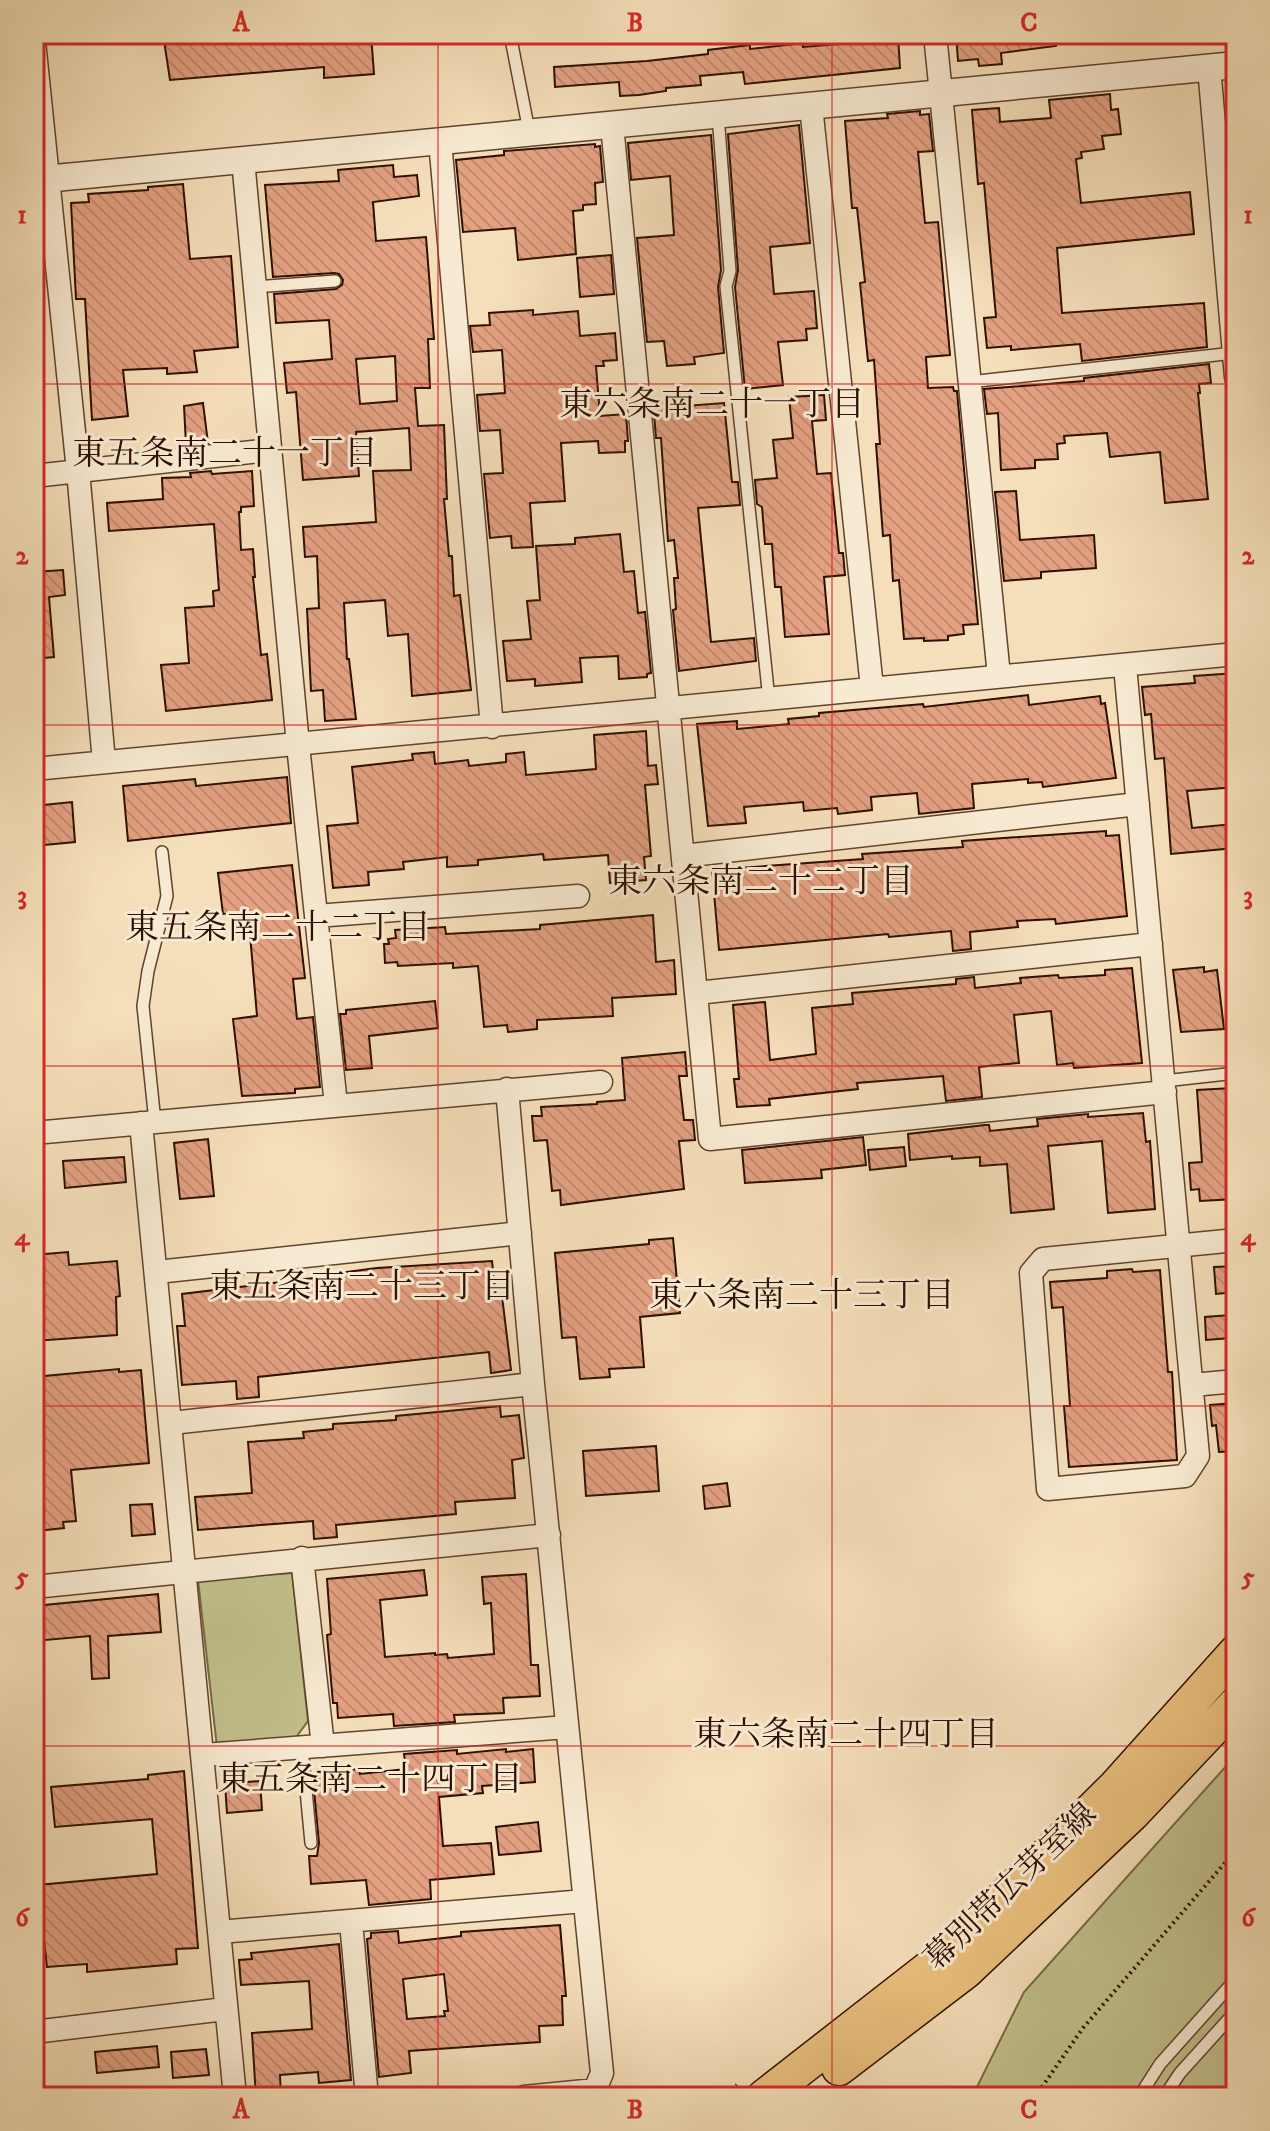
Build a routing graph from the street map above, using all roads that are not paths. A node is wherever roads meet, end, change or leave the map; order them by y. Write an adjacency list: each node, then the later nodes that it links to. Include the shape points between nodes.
1 (510, 34): 10 (lane)
2 (935, 34): 6 (street)
3 (34, 41): 13 (street)
4 (1236, 65): 5 (street)
5 (1209, 67): 6 (street); 14 (street)
6 (940, 94): 7 (street); 19 (street)
7 (811, 106): 8 (street); 26 (street)
8 (718, 115): 9 (street); 27 (lane, via 730,271 726,286)
9 (612, 125): 10 (street); 28 (street)
10 (530, 133): 11 (street)
11 (440, 141): 12 (street); 29 (street)
12 (243, 160): 13 (street); 16 (street)
13 (40, 179): 21 (street)
14 (1231, 265): 17 (street)
15 (335, 281): 16 (lane)
16 (254, 287): 20 (street)
17 (1234, 353): 18 (street); 19 (lane)
18 (1236, 377)
19 (969, 382): 25 (street)
20 (270, 450): 21 (street); 30 (street)
21 (78, 471): 22 (street); 31 (street)
22 (34, 476)
23 (1236, 654): 24 (street)
24 (1125, 666): 25 (street); 33 (street)
25 (999, 676): 26 (street)
26 (872, 688): 27 (street)
27 (769, 700): 28 (street)
28 (667, 709): 29 (street); 35 (street)
29 (492, 727): 30 (street)
30 (298, 745): 31 (street); 37 (street)
31 (104, 762): 32 (street)
32 (34, 769)
33 (1138, 804): 35 (street); 38 (street)
34 (162, 852): 45 (lane, via 167,896 143,1006)
35 (683, 856): 39 (street)
36 (578, 896): 37 (street)
37 (316, 916): 44 (street)
38 (1151, 944): 39 (street); 42 (street)
39 (697, 993): 42 (street, via 710,1139)
40 (1236, 1073): 42 (lane)
41 (601, 1082): 43 (street)
42 (1164, 1086): 49 (street)
43 (507, 1089): 44 (street); 47 (street)
44 (336, 1105): 45 (street)
45 (148, 1122): 46 (street); 50 (street)
46 (34, 1133)
47 (520, 1233): 50 (street); 52 (street)
48 (1236, 1240): 49 (street)
49 (1179, 1246): 53 (street); 53 (street, via 1043,1259 1031,1273 1048,1489 1185,1476 1198,1456)
50 (157, 1272): 54 (street)
51 (1236, 1381): 53 (street)
52 (533, 1384): 54 (street); 55 (street)
53 (1192, 1385)
54 (171, 1423): 57 (street)
55 (549, 1535): 56 (street); 61 (street)
56 (302, 1558): 57 (street); 62 (street)
57 (183, 1571): 58 (street); 63 (street)
58 (34, 1587)
59 (1236, 1652): 72 (main road, 幕別帯広芽室線, via 1115,1787 946,1955)
60 (1236, 1704): 77 (main road, 幕別帯広芽室線, via 1132,1814 966,1971)
61 (567, 1727): 62 (street); 65 (street)
62 (312, 1747): 63 (street); 64 (lane)
63 (203, 1755): 67 (street)
64 (311, 1843)
65 (584, 1901): 66 (street); 73 (street, via 602,2073)
66 (351, 1922): 67 (street); 75 (street)
67 (219, 1932): 69 (street)
68 (1236, 1979): 78 (lane, via 1160,2064)
69 (225, 2009): 71 (street); 74 (street)
70 (1236, 2011): 79 (lane)
71 (34, 2032)
72 (754, 2088)
73 (597, 2094): 76 (street)
74 (235, 2097)
75 (367, 2097)
76 (524, 2097)
77 (802, 2097)
78 (1139, 2097)
79 (1164, 2097)

